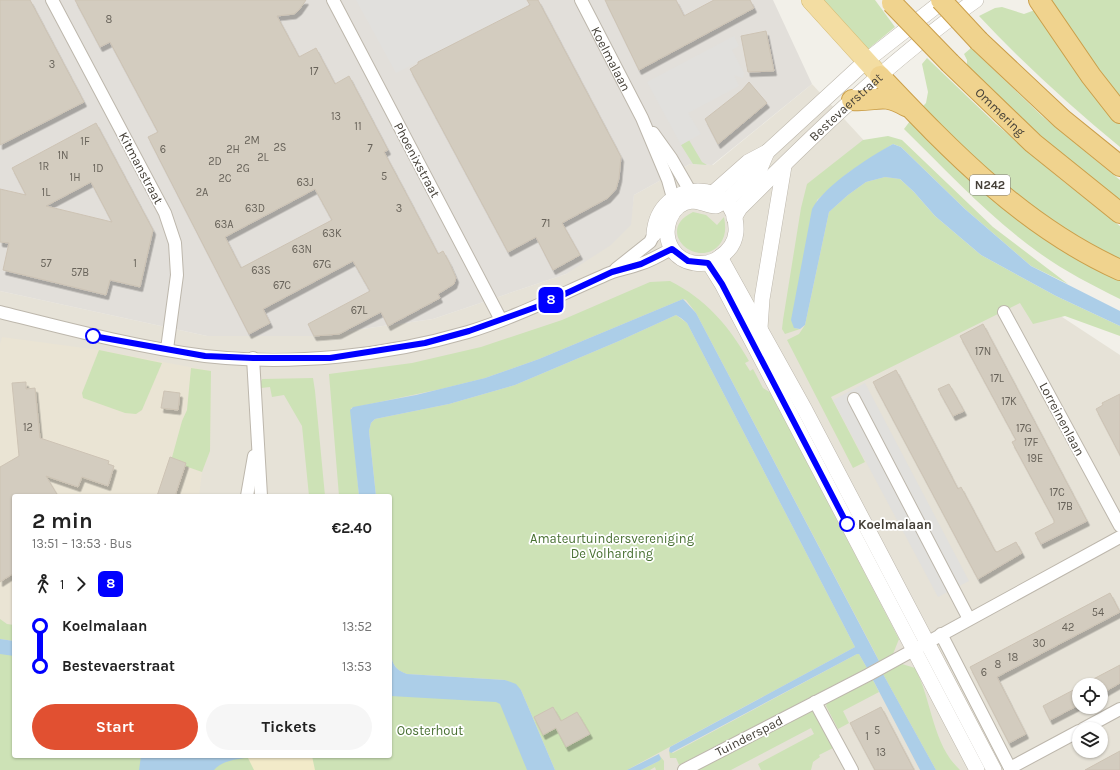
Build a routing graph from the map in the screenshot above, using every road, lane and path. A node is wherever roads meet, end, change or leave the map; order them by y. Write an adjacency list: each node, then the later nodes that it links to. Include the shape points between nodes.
1 (52, 0): 32 (street, Kitmanstraat, via 165,213 174,243 177,275)
2 (333, 0): 30 (street, Phoenixstraat)
3 (581, 0): 15 (street, Koelmalaan)
4 (811, 0): 10 (main road, N242)
5 (941, 0): 17 (highway, bridge, via 979,41 1062,118)
6 (944, 0): 10 (street, Bestevaerstraat)
7 (1039, 0): 14 (highway, via 1091,76)
8 (891, 1): 21 (highway, Ommering, bridge, via 950,63 1033,143)
9 (972, 3): 11 (street, Bestevaerstraat, via 913,47)
10 (866, 61): 11 (main road, N242); 19 (street, Bestevaerstraat, via 767,152 759,171)
11 (880, 76): 12 (street, Bestevaerstraat); 13 (highway, N242)
12 (852, 100): 13 (highway, N242, via 890,98); 16 (street, Bestevaerstraat)
13 (912, 110): 26 (highway, N242, via 978,175 1035,221 1083,251)
14 (1120, 113)
15 (642, 118): 18 (street, Koelmalaan, via 671,158); 20 (street, Koelmalaan, via 668,180)
16 (784, 166): 22 (street, Bestevaerstraat, via 740,208); 31 (street, via 762,295)
17 (1120, 166)
18 (690, 191): 19 (street, via 703,190); 20 (street)
19 (719, 197): 20 (street, via 716,206 693,201); 22 (street)
20 (673, 204): 23 (street, via 658,215); 24 (street, via 667,233)
21 (1120, 213)
22 (734, 218): 25 (street, via 734,240 730,247)
23 (654, 234): 27 (street, via 650,242)
24 (672, 249): 25 (street, via 688,261); 27 (street, via 641,264)
25 (714, 260): 31 (street); 43 (street, via 722,284)
26 (1120, 270)
27 (612, 272): 30 (street, via 539,306)
28 (0, 312): 32 (street, via 89,335)
29 (1004, 312): 38 (street, Lorreinenlaan)
30 (501, 320): 33 (street, via 425,343 330,358)
31 (760, 328): 42 (street)
32 (167, 349): 33 (street, via 205,356)
33 (253, 358): 35 (street)
34 (854, 399): 40 (street)
35 (258, 435): 36 (street); 37 (street)
36 (247, 494)
37 (261, 494)
38 (1120, 526)
39 (1120, 537): 40 (street)
40 (969, 618): 41 (street)
41 (941, 634): 42 (street); 48 (street)
42 (926, 642): 43 (street); 52 (street)
43 (913, 650): 44 (street, Tuinderspad); 51 (street)
44 (815, 702): 49 (street, Tuinderspad); 50 (street)
45 (1120, 709): 46 (street)
46 (1096, 722)
47 (1072, 735): 48 (street)
48 (1011, 769)
49 (684, 770)
50 (852, 770)
51 (977, 770)
52 (994, 770)

